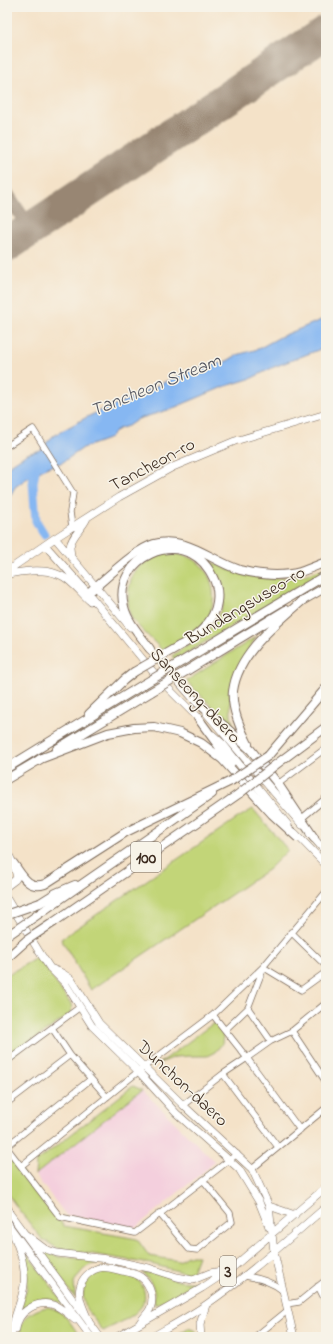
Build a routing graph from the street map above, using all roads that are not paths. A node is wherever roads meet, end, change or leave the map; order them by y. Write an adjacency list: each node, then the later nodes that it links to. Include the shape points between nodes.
1 (326, 414): 3 (main road, Tancheon-ro, via 234,441 173,466)
2 (7, 446): 4 (street, via 33,429 73,493 70,512)
3 (87, 517): 4 (main road, Tancheon-ro); 7 (main road, via 70,547)
4 (72, 527): 5 (main road, Tancheon-ro)
5 (55, 538): 6 (main road, Tancheon-ro); 7 (main road, Sanseong-daero)
6 (45, 545): 9 (main road, Tancheon-ro); 13 (main road, Sanseong-daero)
7 (71, 557): 11 (main road, Sanseong-daero)
8 (326, 562): 11 (highway, via 300,572 259,574 240,570 181,543 166,542 153,544 140,551)
9 (7, 572): 15 (main road, via 46,571 57,574 69,581)
10 (326, 575): 20 (highway, Bundangsuseo-ro, bridge)
11 (96, 587): 13 (highway); 16 (main road, Sanseong-daero)
12 (326, 587): 14 (highway, Bundangsuseo-ro)
13 (88, 593): 15 (main road, Sanseong-daero)
14 (303, 600): 23 (highway, via 263,636 237,676 233,693 236,717); 24 (highway, Bundangsuseo-ro, bridge)
15 (103, 612): 19 (main road, Sanseong-daero, via 159,679)
16 (150, 649): 18 (main road, Sanseong-daero); 20 (highway, bridge, via 129,620 124,607 126,577 145,556 169,549 182,550 197,557 215,580 217,608 211,620 186,642 134,672)
17 (326, 688): 27 (highway, 100, bridge, via 268,756)
18 (195, 700): 23 (highway); 33 (main road, Sanseong-daero)
19 (198, 718): 29 (highway); 32 (main road, Sanseong-daero)
20 (75, 726): 25 (highway)
21 (326, 727): 45 (highway, 100, bridge, via 240,793)
22 (326, 748): 28 (street)
23 (251, 750): 28 (highway)
24 (40, 759): 26 (highway); 29 (highway, via 108,733 154,727 201,743 222,759)
25 (7, 768)
26 (7, 779)
27 (231, 781): 36 (highway, via 107,843 45,884 36,886 27,882); 38 (highway, 100)
28 (278, 784): 31 (highway)
29 (247, 785): 32 (highway, via 272,814)
30 (326, 798): 31 (street)
31 (301, 819): 33 (highway)
32 (297, 837): 37 (main road, Sanseong-daero)
33 (314, 838): 34 (main road, Sanseong-daero)
34 (326, 850)
35 (7, 851): 36 (main road)
36 (13, 863): 39 (main road, via 17,877)
37 (326, 865)
38 (91, 878): 42 (highway, bridge, via 40,903); 44 (highway, 100, bridge)
39 (7, 886)
40 (326, 892): 43 (street)
41 (8, 901): 50 (main road, Dunchon-daero)
42 (9, 914)
43 (291, 932): 48 (street); 49 (street)
44 (7, 936)
45 (28, 940): 46 (highway, 100); 47 (highway)
46 (7, 954)
47 (7, 958)
48 (264, 966): 51 (street, via 301,990); 54 (street); 55 (street)
49 (326, 966)
50 (50, 968): 53 (main road, Dunchon-daero, via 65,983); 63 (main road, Dunchon-daero, via 71,979 99,1023)
51 (326, 972)
52 (326, 1003): 58 (street)
53 (80, 1008): 56 (street); 63 (main road, Dunchon-daero, via 92,1026)
54 (248, 1008): 57 (street); 59 (street)
55 (213, 1015): 57 (street); 63 (street)
56 (52, 1028): 60 (street); 62 (street)
57 (225, 1030): 61 (street)
58 (292, 1032): 59 (street); 66 (street)
59 (271, 1041): 61 (street)
60 (70, 1055): 65 (street); 68 (street)
61 (247, 1058): 64 (street); 71 (street)
62 (7, 1061)
63 (142, 1069): 67 (street); 69 (main road, Dunchon-daero); 75 (main road, Dunchon-daero, via 176,1113)
64 (223, 1074): 69 (street); 73 (street)
65 (92, 1079): 67 (street); 72 (street)
66 (326, 1082)
67 (107, 1096): 76 (street)
68 (7, 1103)
69 (183, 1105): 74 (main road, Dunchon-daero)
70 (326, 1108): 71 (street)
71 (300, 1130): 73 (street)
72 (7, 1147): 76 (street)
73 (278, 1147): 77 (street)
74 (237, 1154): 75 (street); 77 (main road, Dunchon-daero)
75 (230, 1160): 78 (street); 87 (main road, Dunchon-daero, via 246,1179)
76 (21, 1166): 83 (street, via 60,1217 135,1233)
77 (252, 1169): 80 (main road, Dunchon-daero)
78 (204, 1180): 83 (street); 83 (street, via 230,1213 232,1222 197,1250 189,1249)
79 (326, 1188): 84 (main road, 3)
80 (270, 1206): 84 (main road); 87 (main road, Dunchon-daero)
81 (326, 1206): 88 (main road, 3)
82 (8, 1210): 86 (main road)
83 (159, 1213)
84 (295, 1215): 87 (main road, 3)
85 (8, 1224): 98 (main road); 100 (main road, via 21,1257 24,1275 24,1285 11,1328)
86 (25, 1234): 89 (main road, via 45,1249 57,1253 106,1259 193,1280); 98 (main road)
87 (272, 1234): 88 (main road, Dunchon-daero); 89 (main road, 3)
88 (274, 1252): 90 (main road, 3); 93 (main road, Dunchon-daero)
89 (231, 1269): 97 (main road, 3)
90 (245, 1276): 93 (street, via 269,1282); 95 (main road, 3)
91 (326, 1280): 92 (street)
92 (318, 1286): 94 (street); 96 (street)
93 (282, 1290): 96 (main road, Dunchon-daero)
94 (326, 1302)
95 (206, 1305): 99 (main road, via 200,1324); 105 (main road, 3)
96 (286, 1308): 106 (street); 107 (main road, Dunchon-daero)
97 (138, 1325): 98 (main road, via 150,1309 151,1292 148,1285 137,1275 105,1267 96,1268 89,1273 80,1286 79,1296); 104 (main road, 3)
98 (88, 1327): 101 (main road, via 59,1307 36,1304 21,1316 16,1326); 102 (main road); 103 (main road)
99 (201, 1336)
100 (11, 1337)
101 (15, 1337)
102 (91, 1337)
103 (100, 1337)
104 (117, 1337)
105 (152, 1337)
106 (255, 1337)
107 (294, 1337)

